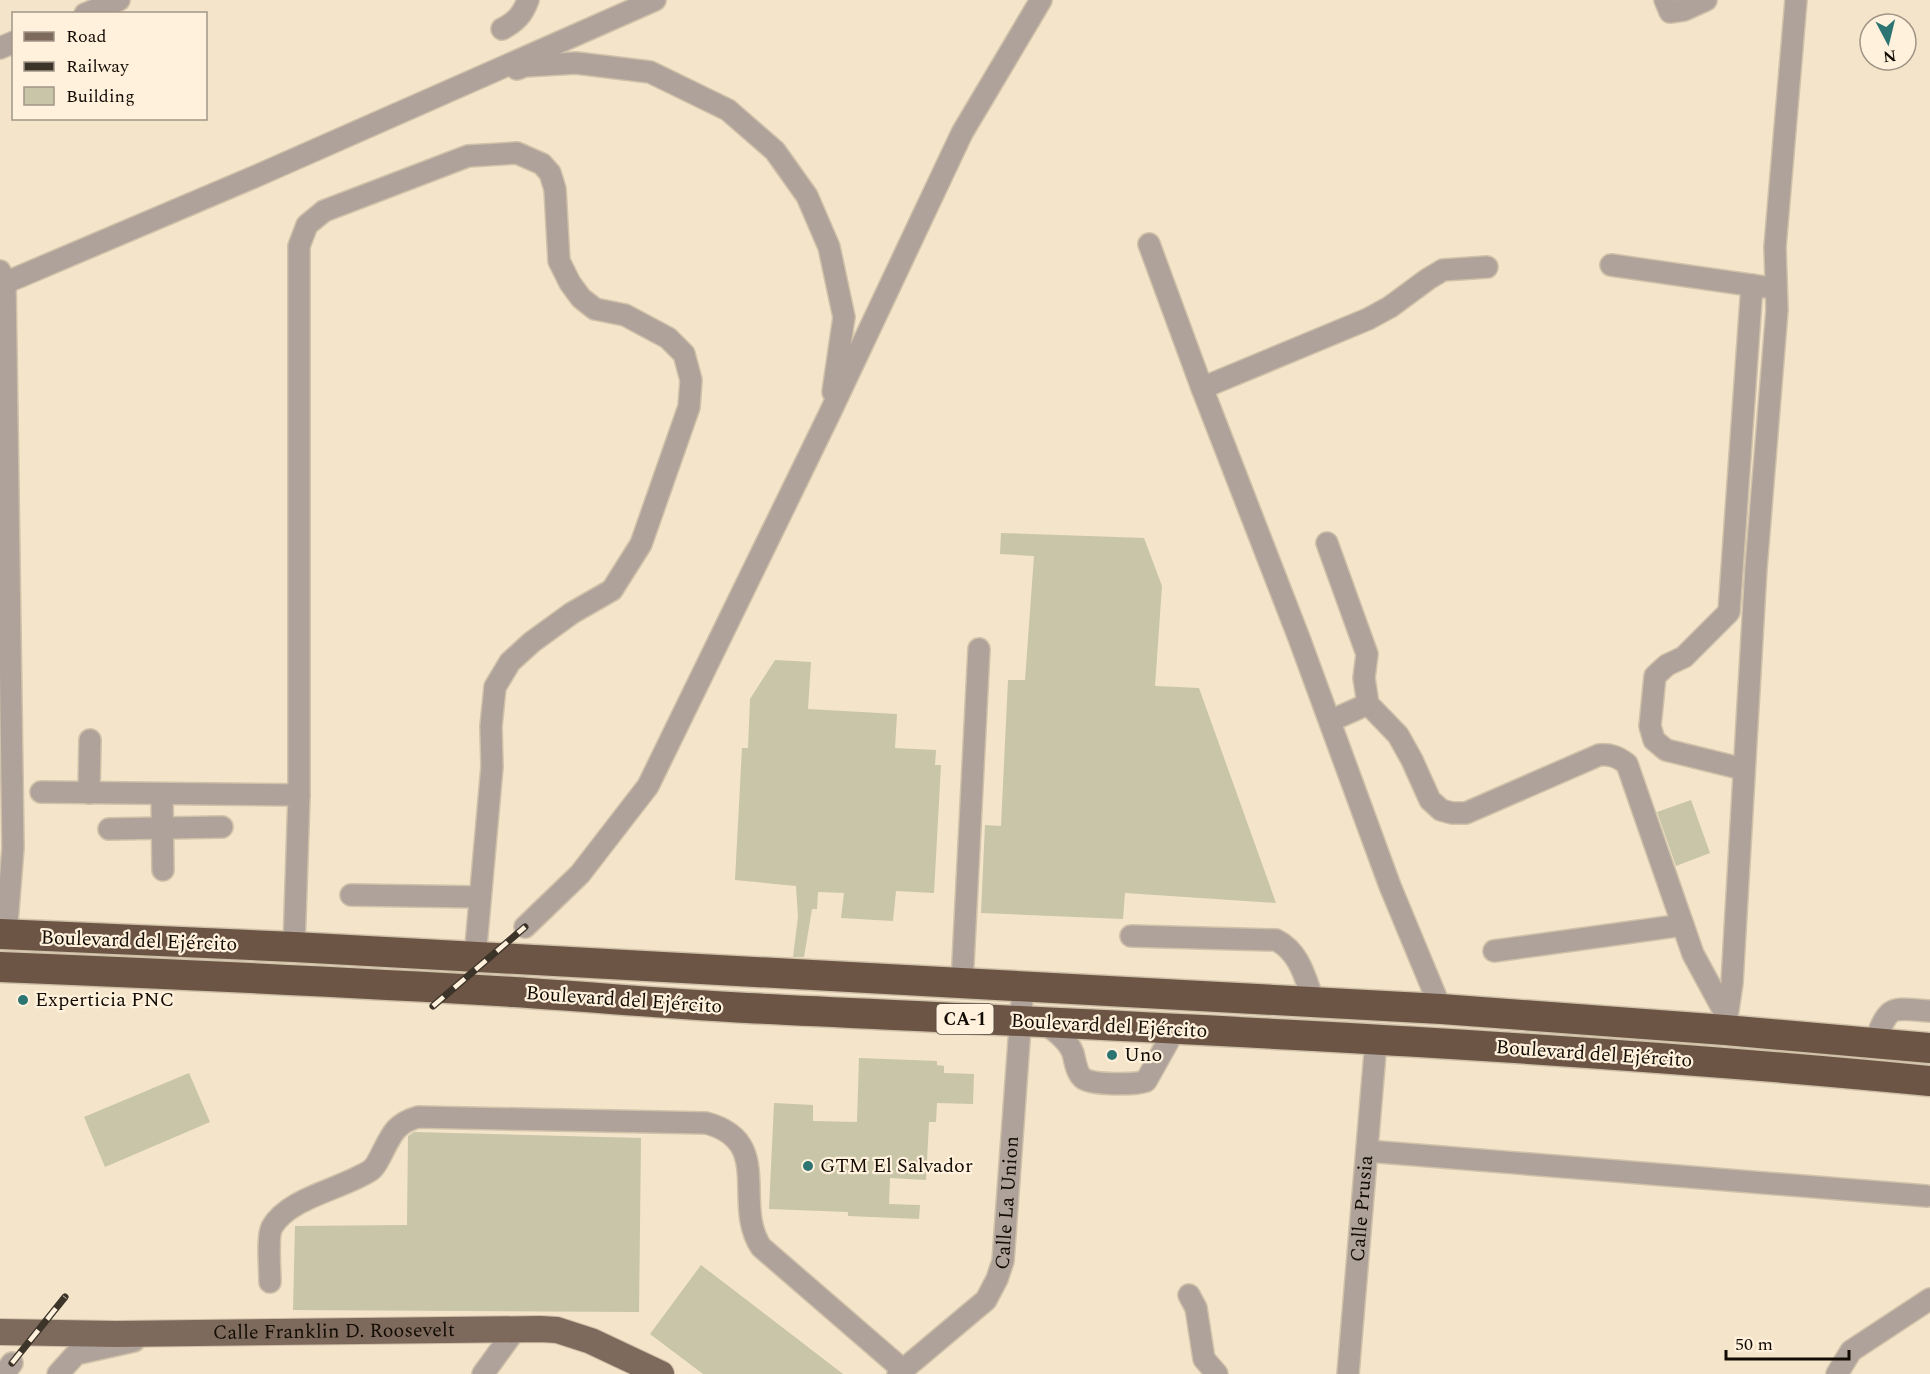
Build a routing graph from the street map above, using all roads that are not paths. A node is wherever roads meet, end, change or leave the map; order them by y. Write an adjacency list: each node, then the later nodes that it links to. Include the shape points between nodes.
1 (119, 0): 8 (street)
2 (528, 0): 9 (street, via 515,23)
3 (655, 0): 10 (street)
4 (1041, 0): 18 (street, via 962,133)
5 (1665, 0): 6 (street, via 1670,12 1676,12)
6 (1706, 0)
7 (1796, 0): 16 (street, via 1775,247)
8 (90, 12)
9 (502, 29)
10 (459, 86): 14 (street, via 254,177); 18 (street, via 525,66 576,63 650,72 728,110 775,151 807,196 829,247 844,316)
11 (1149, 244): 17 (street)
12 (1611, 265): 15 (street)
13 (1487, 267): 17 (street, via 1443,270 1368,319)
14 (2, 279): 37 (street, via 13,848)
15 (1752, 285): 16 (street); 24 (street, via 1729,612 1684,657 1667,664 1656,676 1650,726 1654,740 1666,750)
16 (1776, 288): 24 (street)
17 (1202, 388): 22 (street)
18 (830, 415): 36 (street, via 648,786 580,874)
19 (1327, 543): 21 (street, via 1367,654 1364,678)
20 (979, 649): 47 (street)
21 (1368, 705): 22 (street); 35 (street, via 1398,735 1430,800 1441,810 1452,813 1466,813 1599,755 1610,754 1620,759 1627,764)
22 (1330, 721): 52 (street, via 1390,886)
23 (90, 740): 26 (street)
24 (1743, 770): 55 (street)
25 (41, 792): 26 (street)
26 (89, 793): 27 (street)
27 (162, 794): 28 (street); 29 (street)
28 (299, 795): 34 (street, via 298,246 307,225 324,211 468,156 518,153 542,164 550,173 555,189 559,261 580,298 595,309 625,315 668,338 684,354 691,380 689,407 641,544 612,590 532,642 510,662 495,687 492,767); 41 (street)
29 (163, 828): 30 (street); 31 (street); 32 (street)
30 (222, 828)
31 (109, 829)
32 (164, 870)
33 (351, 895): 34 (street)
34 (479, 897): 43 (street)
35 (1683, 925): 42 (street); 55 (street)
36 (525, 927)
37 (3, 935): 39 (highway, Boulevard del Ejército / CA-1)
38 (1131, 936): 51 (street, via 1276,940 1288,946 1299,962)
39 (63, 937): 40 (highway, Boulevard del Ejército / CA-1); 45 (highway, via 72,944 74,957)
40 (141, 940): 41 (highway, Boulevard del Ejército / CA-1); 46 (highway, via 129,949 126,959)
41 (294, 947): 43 (highway, Boulevard del Ejército / CA-1)
42 (1494, 951)
43 (475, 957): 47 (highway, Boulevard del Ejército / CA-1)
44 (0, 967): 45 (highway, Boulevard del Ejército / CA-1)
45 (60, 969): 46 (highway, Boulevard del Ejército / CA-1)
46 (139, 973): 54 (highway, Boulevard del Ejército / CA-1)
47 (962, 983): 48 (highway, Boulevard del Ejército / CA-1)
48 (993, 985): 49 (highway, Boulevard del Ejército / CA-1); 54 (highway, via 1009,992 1013,1008 1007,1016)
49 (1023, 986): 50 (highway, Boulevard del Ejército / CA-1); 54 (street, Calle La Union)
50 (1102, 990): 51 (highway, Boulevard del Ejército / CA-1); 56 (highway, via 1085,1002 1084,1009)
51 (1314, 1002): 52 (highway, Boulevard del Ejército / CA-1)
52 (1441, 1009): 55 (highway, Boulevard del Ejército / CA-1)
53 (1930, 1011): 59 (street, via 1890,1012)
54 (1019, 1021): 56 (highway, Boulevard del Ejército / CA-1); 57 (street, via 1070,1046 1083,1079 1093,1081 1146,1081); 70 (street, Calle La Union, via 1003,1261 997,1280 986,1299)
55 (1726, 1022): 59 (highway, Boulevard del Ejército / CA-1)
56 (1098, 1025): 58 (highway, Boulevard del Ejército / CA-1)
57 (1169, 1040)
58 (1376, 1041): 61 (highway, Boulevard del Ejército / CA-1, via 1597,1053); 62 (street, Calle Prusia)
59 (1874, 1043): 60 (highway, Boulevard del Ejército / CA-1)
60 (1930, 1048)
61 (1930, 1081)
62 (1367, 1151): 63 (street); 75 (street, Calle Prusia)
63 (1927, 1196)
64 (270, 1282): 70 (street, via 270,1229 295,1206 374,1168 404,1121 418,1118 706,1123 736,1137 744,1152 749,1174 750,1224 768,1256)
65 (1189, 1295): 74 (street, via 1196,1308 1204,1359)
66 (1930, 1299): 76 (street, via 1851,1351)
67 (515, 1330): 69 (main road, Calle Franklin D. Roosevelt); 72 (street); 73 (main road, Calle Franklin D. Roosevelt, via 558,1330)
68 (0, 1332): 69 (main road, Calle Franklin D. Roosevelt)
69 (168, 1333): 71 (street, via 76,1354)
70 (900, 1372)
71 (58, 1374)
72 (483, 1374)
73 (661, 1374)
74 (1218, 1374)
75 (1348, 1374)
76 (1837, 1374)

